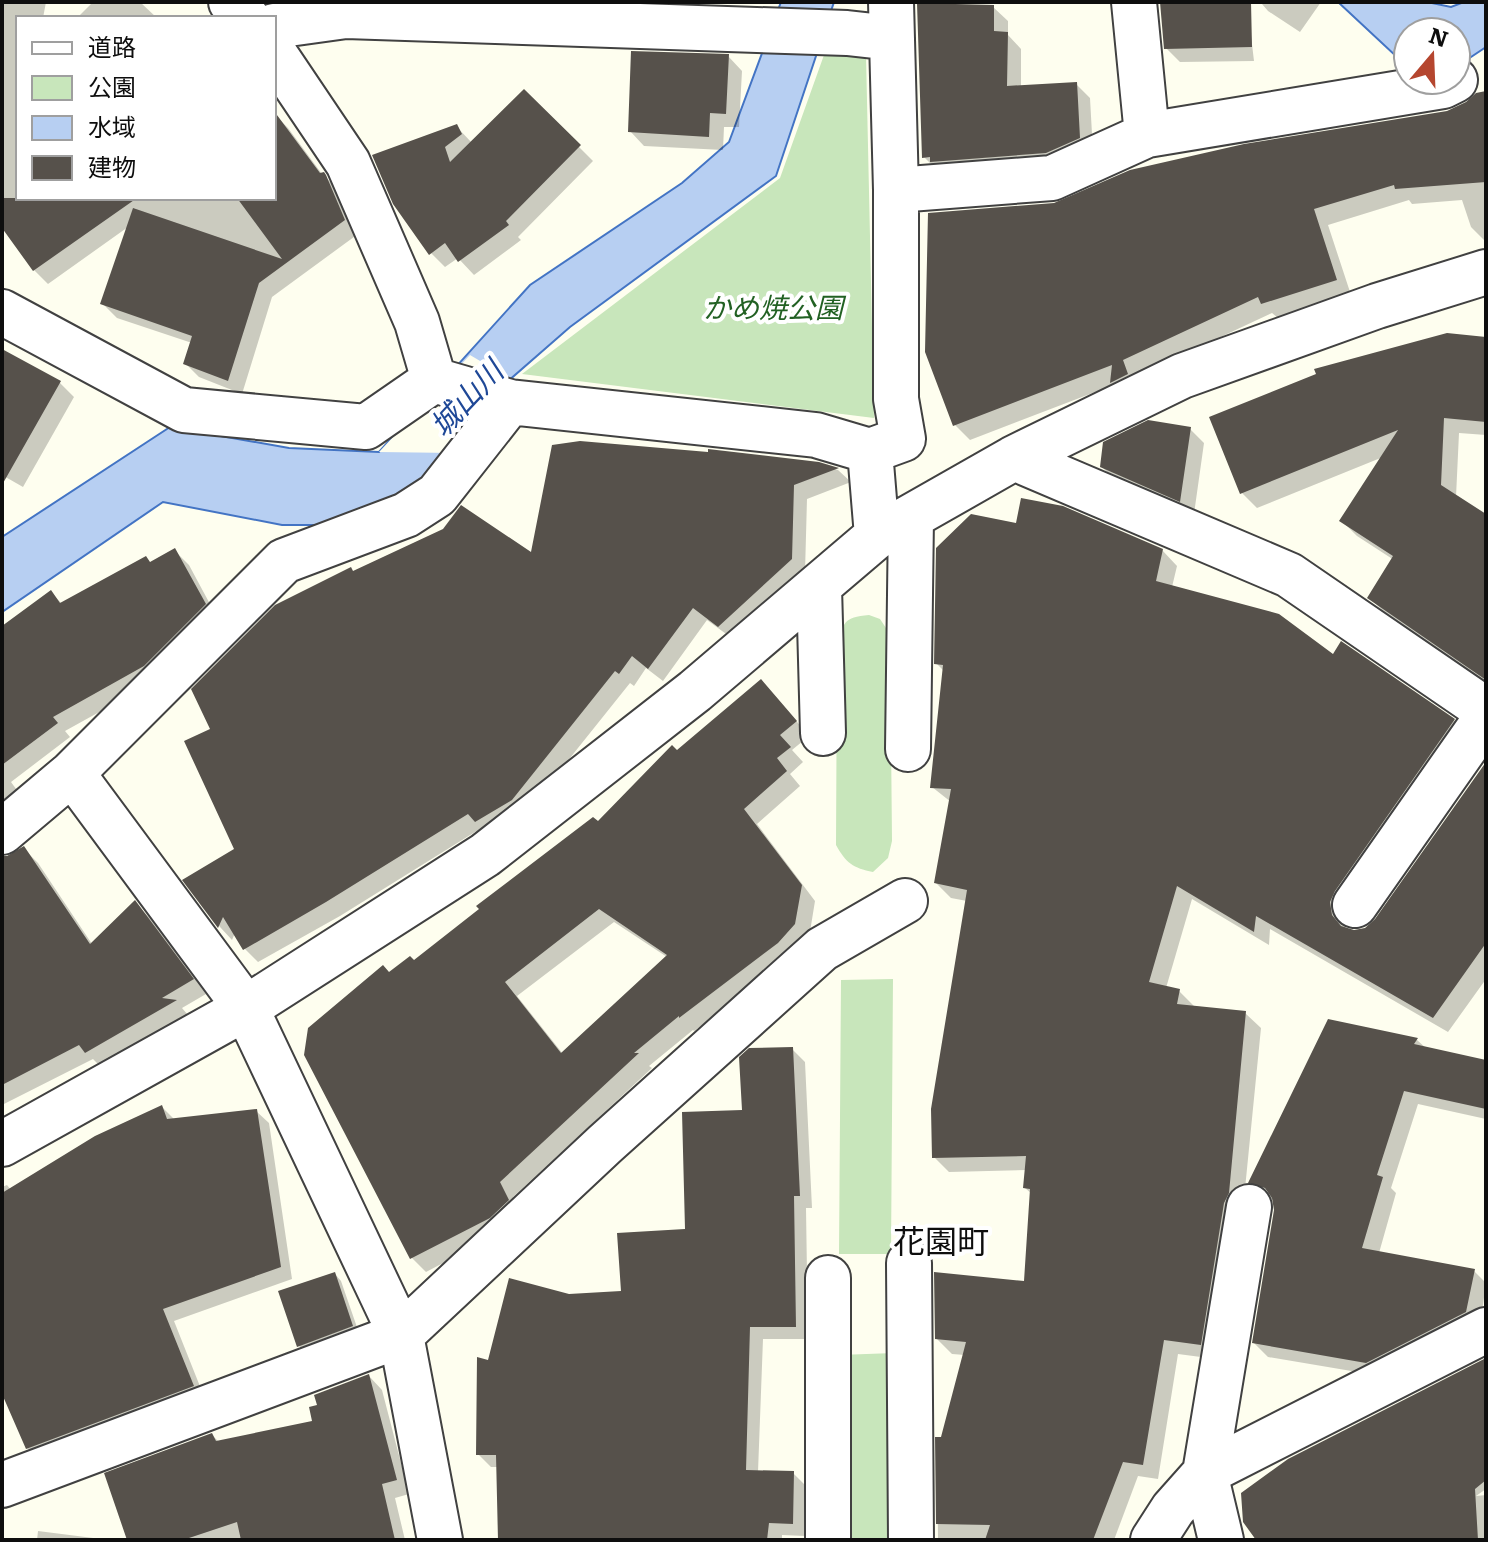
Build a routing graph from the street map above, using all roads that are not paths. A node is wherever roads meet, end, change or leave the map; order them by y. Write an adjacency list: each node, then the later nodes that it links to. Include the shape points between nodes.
1 (1134, 2): 6 (street)
2 (892, 20): 3 (street, via 847,33 346,16); 7 (street)
3 (276, 26)
4 (276, 56): 10 (street, via 348,163)
5 (1392, 94): 6 (street)
6 (1147, 135): 7 (street, via 1052,178)
7 (896, 190): 12 (street, via 896,399 903,439)
8 (1486, 272): 13 (street, via 1182,376)
9 (2, 312): 10 (street, via 184,410 366,427)
10 (437, 381): 11 (street)
11 (508, 401): 12 (street, via 816,435); 20 (street, via 437,495 406,515 284,561)
12 (870, 451): 14 (street)
13 (1014, 458): 14 (street); 16 (street, via 1289,575)
14 (894, 526): 15 (street); 19 (street)
15 (819, 587): 18 (street); 24 (street, via 485,855)
16 (1486, 710)
17 (1486, 718): 23 (street)
18 (823, 733)
19 (908, 749)
20 (72, 773): 21 (street); 24 (street)
21 (2, 832)
22 (905, 901): 30 (street, via 822,949)
23 (1355, 905)
24 (246, 1008): 25 (street); 30 (street)
25 (2, 1144)
26 (1249, 1207): 31 (street)
27 (909, 1263): 35 (street)
28 (828, 1278): 34 (street)
29 (1486, 1330): 31 (street)
30 (401, 1335): 32 (street); 33 (street)
31 (1205, 1473): 36 (street); 37 (street)
32 (2, 1485)
33 (440, 1540)
34 (828, 1540)
35 (911, 1540)
36 (1153, 1540)
37 (1221, 1540)

